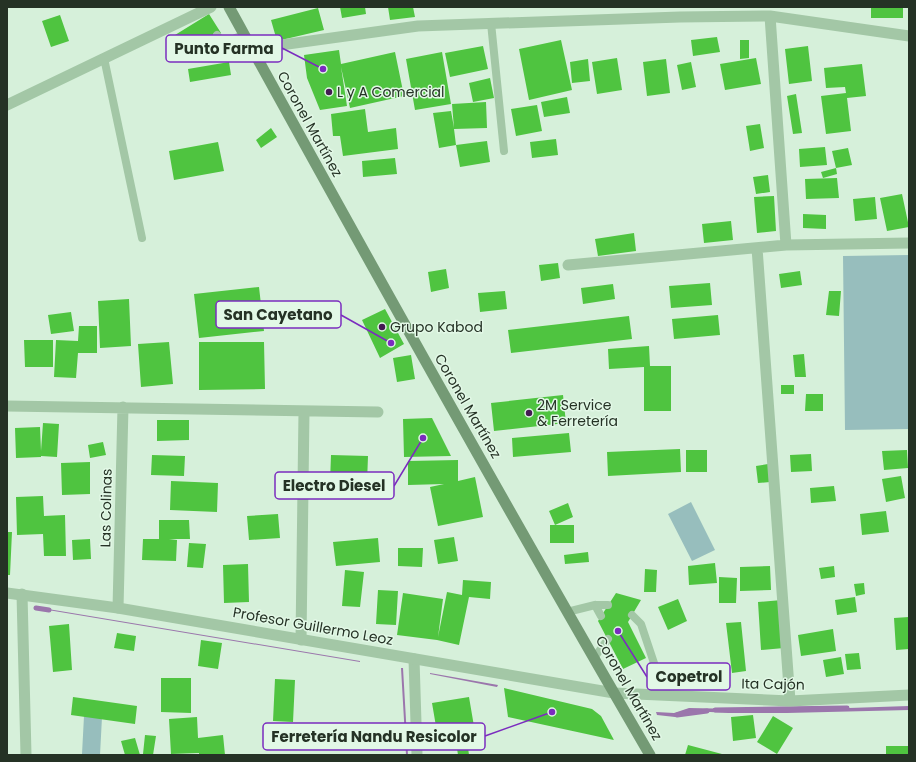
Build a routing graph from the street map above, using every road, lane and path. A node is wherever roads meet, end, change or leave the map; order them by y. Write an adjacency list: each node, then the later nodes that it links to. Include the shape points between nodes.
1 (229, 7): 5 (main road, Coronel Martínez)
2 (206, 12): 11 (street, via 186,24)
3 (770, 16): 4 (street); 7 (street); 16 (street)
4 (491, 23): 10 (street, via 418,26); 13 (lane)
5 (244, 34): 8 (lane); 10 (main road, Coronel Martínez)
6 (217, 35): 8 (lane)
7 (909, 36)
8 (223, 43): 9 (lane, via 202,52)
9 (198, 47)
10 (252, 49): 28 (main road, Coronel Martínez, via 370,264)
11 (104, 58): 12 (street); 14 (lane)
12 (7, 105)
13 (504, 151)
14 (142, 238)
15 (909, 243): 16 (street)
16 (786, 245): 17 (street)
17 (756, 248): 18 (street); 38 (street)
18 (568, 265)
19 (7, 406): 20 (street)
20 (123, 407): 21 (street); 27 (street, Las Colinas)
21 (304, 411): 22 (street); 32 (street)
22 (378, 412)
23 (7, 593): 24 (street, Profesor Guillermo Leoz)
24 (22, 594): 27 (street, Profesor Guillermo Leoz); 39 (street)
25 (595, 605): 26 (lane); 28 (lane); 30 (lane)
26 (608, 605)
27 (118, 608): 32 (street, Profesor Guillermo Leoz)
28 (567, 612): 33 (main road, Coronel Martínez)
29 (632, 615): 37 (lane, via 641,624)
30 (601, 616)
31 (608, 639): 33 (lane)
32 (301, 640): 34 (street, Profesor Guillermo Leoz)
33 (594, 658): 36 (main road, Coronel Martínez)
34 (414, 659): 36 (street, Profesor Guillermo Leoz); 40 (street)
35 (909, 695): 38 (street, Ita Cajón)
36 (616, 696): 37 (street, Ita Cajón); 41 (main road, Coronel Martínez)
37 (665, 696): 38 (street, Ita Cajón)
38 (790, 701)
39 (26, 755)
40 (417, 755)
41 (650, 755)

